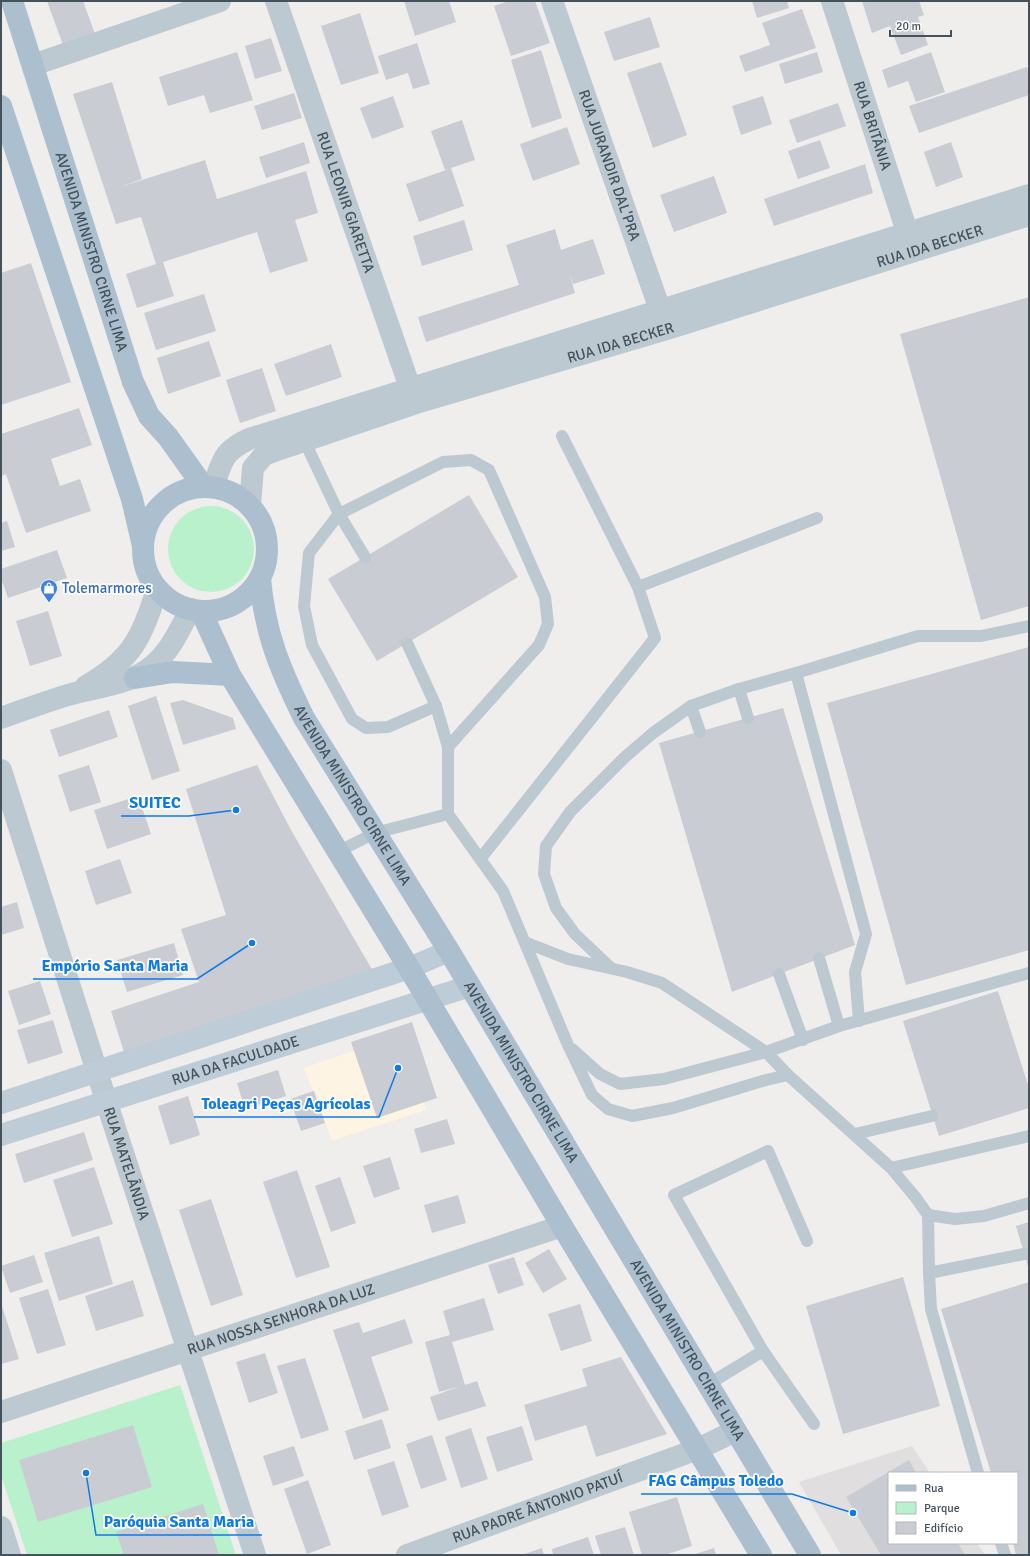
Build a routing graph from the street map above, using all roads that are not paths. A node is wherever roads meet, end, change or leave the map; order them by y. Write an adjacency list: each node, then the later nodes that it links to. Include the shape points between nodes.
1 (12, 1): 6 (main road, AVENIDA MINISTRO CIRNE LIMA)
2 (220, 1): 6 (street)
3 (276, 1): 12 (street, RUA LEONIR GIARETTA)
4 (552, 1): 11 (street, RUA JURANDIR DAL'PRA)
5 (832, 1): 10 (street, RUA BRITÂNIA)
6 (33, 65): 15 (main road, AVENIDA MINISTRO CIRNE LIMA, via 132,382 149,416)
7 (1, 106): 19 (main road, via 132,499)
8 (1029, 195): 10 (street)
9 (1029, 215): 10 (street, RUA IDA BECKER)
10 (911, 242): 11 (street, RUA IDA BECKER)
11 (664, 319): 12 (street, RUA IDA BECKER)
12 (413, 396): 14 (street, RUA IDA BECKER); 15 (street, via 249,439 225,454)
13 (562, 436): 22 (lane)
14 (304, 440): 16 (street, RUA IDA BECKER, via 264,455 253,468); 17 (lane)
15 (208, 486): 16 (main road, via 233,493); 19 (main road, via 180,491 161,504 148,524)
16 (250, 505): 21 (main road, via 264,528 268,554)
17 (339, 514): 20 (lane); 32 (lane, via 309,553 304,606 312,645 352,719 366,728 388,727); 37 (lane, via 443,462 471,460 489,470 545,597 548,624 539,645)
18 (817, 518): 22 (lane)
19 (143, 546): 23 (main road, via 146,569)
20 (365, 557)
21 (260, 579): 24 (main road, via 250,593 235,603 219,609); 40 (main road, AVENIDA MINISTRO CIRNE LIMA, via 263,610 271,644 287,685 304,718)
22 (638, 587): 42 (lane, via 655,638)
23 (157, 589): 24 (main road, via 172,602); 31 (street, via 150,613 134,647 106,674)
24 (196, 610): 28 (main road); 29 (street, via 168,650)
25 (1029, 626): 27 (lane, via 981,636 918,636)
26 (407, 643): 32 (lane)
27 (796, 673): 30 (lane); 52 (lane, via 866,934 855,972)
28 (230, 675): 29 (main road, via 174,672); 41 (main road)
29 (135, 678): 31 (street, via 102,689)
30 (739, 689): 33 (lane); 35 (lane)
31 (69, 695): 34 (street)
32 (436, 706): 37 (lane)
33 (691, 706): 36 (lane); 47 (lane, via 625,757 570,812 546,846 544,874 556,908 575,934)
34 (1, 718)
35 (748, 718)
36 (700, 732)
37 (448, 747): 39 (lane)
38 (1, 770): 57 (street, RUA MATELÂNDIA)
39 (448, 814): 40 (lane); 42 (lane)
40 (375, 833): 41 (lane); 44 (main road, AVENIDA MINISTRO CIRNE LIMA)
41 (337, 852): 46 (main road)
42 (481, 858): 43 (lane, via 503,891)
43 (527, 943): 47 (lane, via 568,959); 55 (lane)
44 (449, 951): 46 (street, RUA DA FACULDADE); 50 (main road, AVENIDA MINISTRO CIRNE LIMA)
45 (819, 958): 53 (lane)
46 (408, 968): 51 (main road); 57 (street, RUA DA FACULDADE)
47 (612, 969): 56 (lane, via 662,983)
48 (1029, 973): 52 (lane)
49 (779, 974): 54 (lane)
50 (470, 986): 51 (street, RUA DA FACULDADE); 74 (main road, AVENIDA MINISTRO CIRNE LIMA)
51 (427, 1000): 59 (street, RUA DA FACULDADE); 68 (main road)
52 (859, 1021): 53 (lane)
53 (839, 1026): 54 (lane)
54 (803, 1040): 56 (lane)
55 (568, 1045): 56 (lane, via 600,1074 620,1084 664,1079); 58 (lane, via 592,1095 608,1109 632,1116 673,1108 766,1080)
56 (766, 1052): 58 (lane)
57 (98, 1072): 59 (street, RUA MATELÂNDIA); 60 (street, RUA DA FACULDADE)
58 (788, 1076): 62 (lane)
59 (106, 1100): 63 (street, RUA DA FACULDADE); 72 (street, RUA MATELÂNDIA)
60 (1, 1103)
61 (932, 1116): 62 (lane)
62 (855, 1134): 65 (lane)
63 (1, 1135)
64 (1029, 1136): 65 (lane)
65 (892, 1168): 67 (lane)
66 (1029, 1203): 67 (lane, via 984,1216 955,1219)
67 (928, 1215): 71 (lane)
68 (562, 1226): 72 (street, RUA NOSSA SENHORA DA LUZ); 78 (main road)
69 (807, 1241): 73 (lane, via 768,1151 674,1195)
70 (1024, 1254): 71 (lane)
71 (929, 1274): 79 (lane, via 931,1309)
72 (188, 1350): 75 (street, RUA NOSSA SENHORA DA LUZ); 83 (street, RUA MATELÂNDIA)
73 (763, 1351): 74 (lane); 76 (lane)
74 (707, 1385): 77 (main road, AVENIDA MINISTRO CIRNE LIMA)
75 (1, 1412)
76 (814, 1424)
77 (734, 1431): 78 (street, RUA PADRE ÂNTONIO PATUÍ); 86 (main road, AVENIDA MINISTRO CIRNE LIMA)
78 (698, 1449): 84 (street, RUA PADRE ÂNTONIO PATUÍ); 85 (main road)
79 (978, 1472)
80 (1, 1527): 82 (street)
81 (1001, 1544): 87 (lane)
82 (10, 1555)
83 (255, 1555)
84 (407, 1555)
85 (761, 1555)
86 (810, 1555)
87 (1005, 1555)

